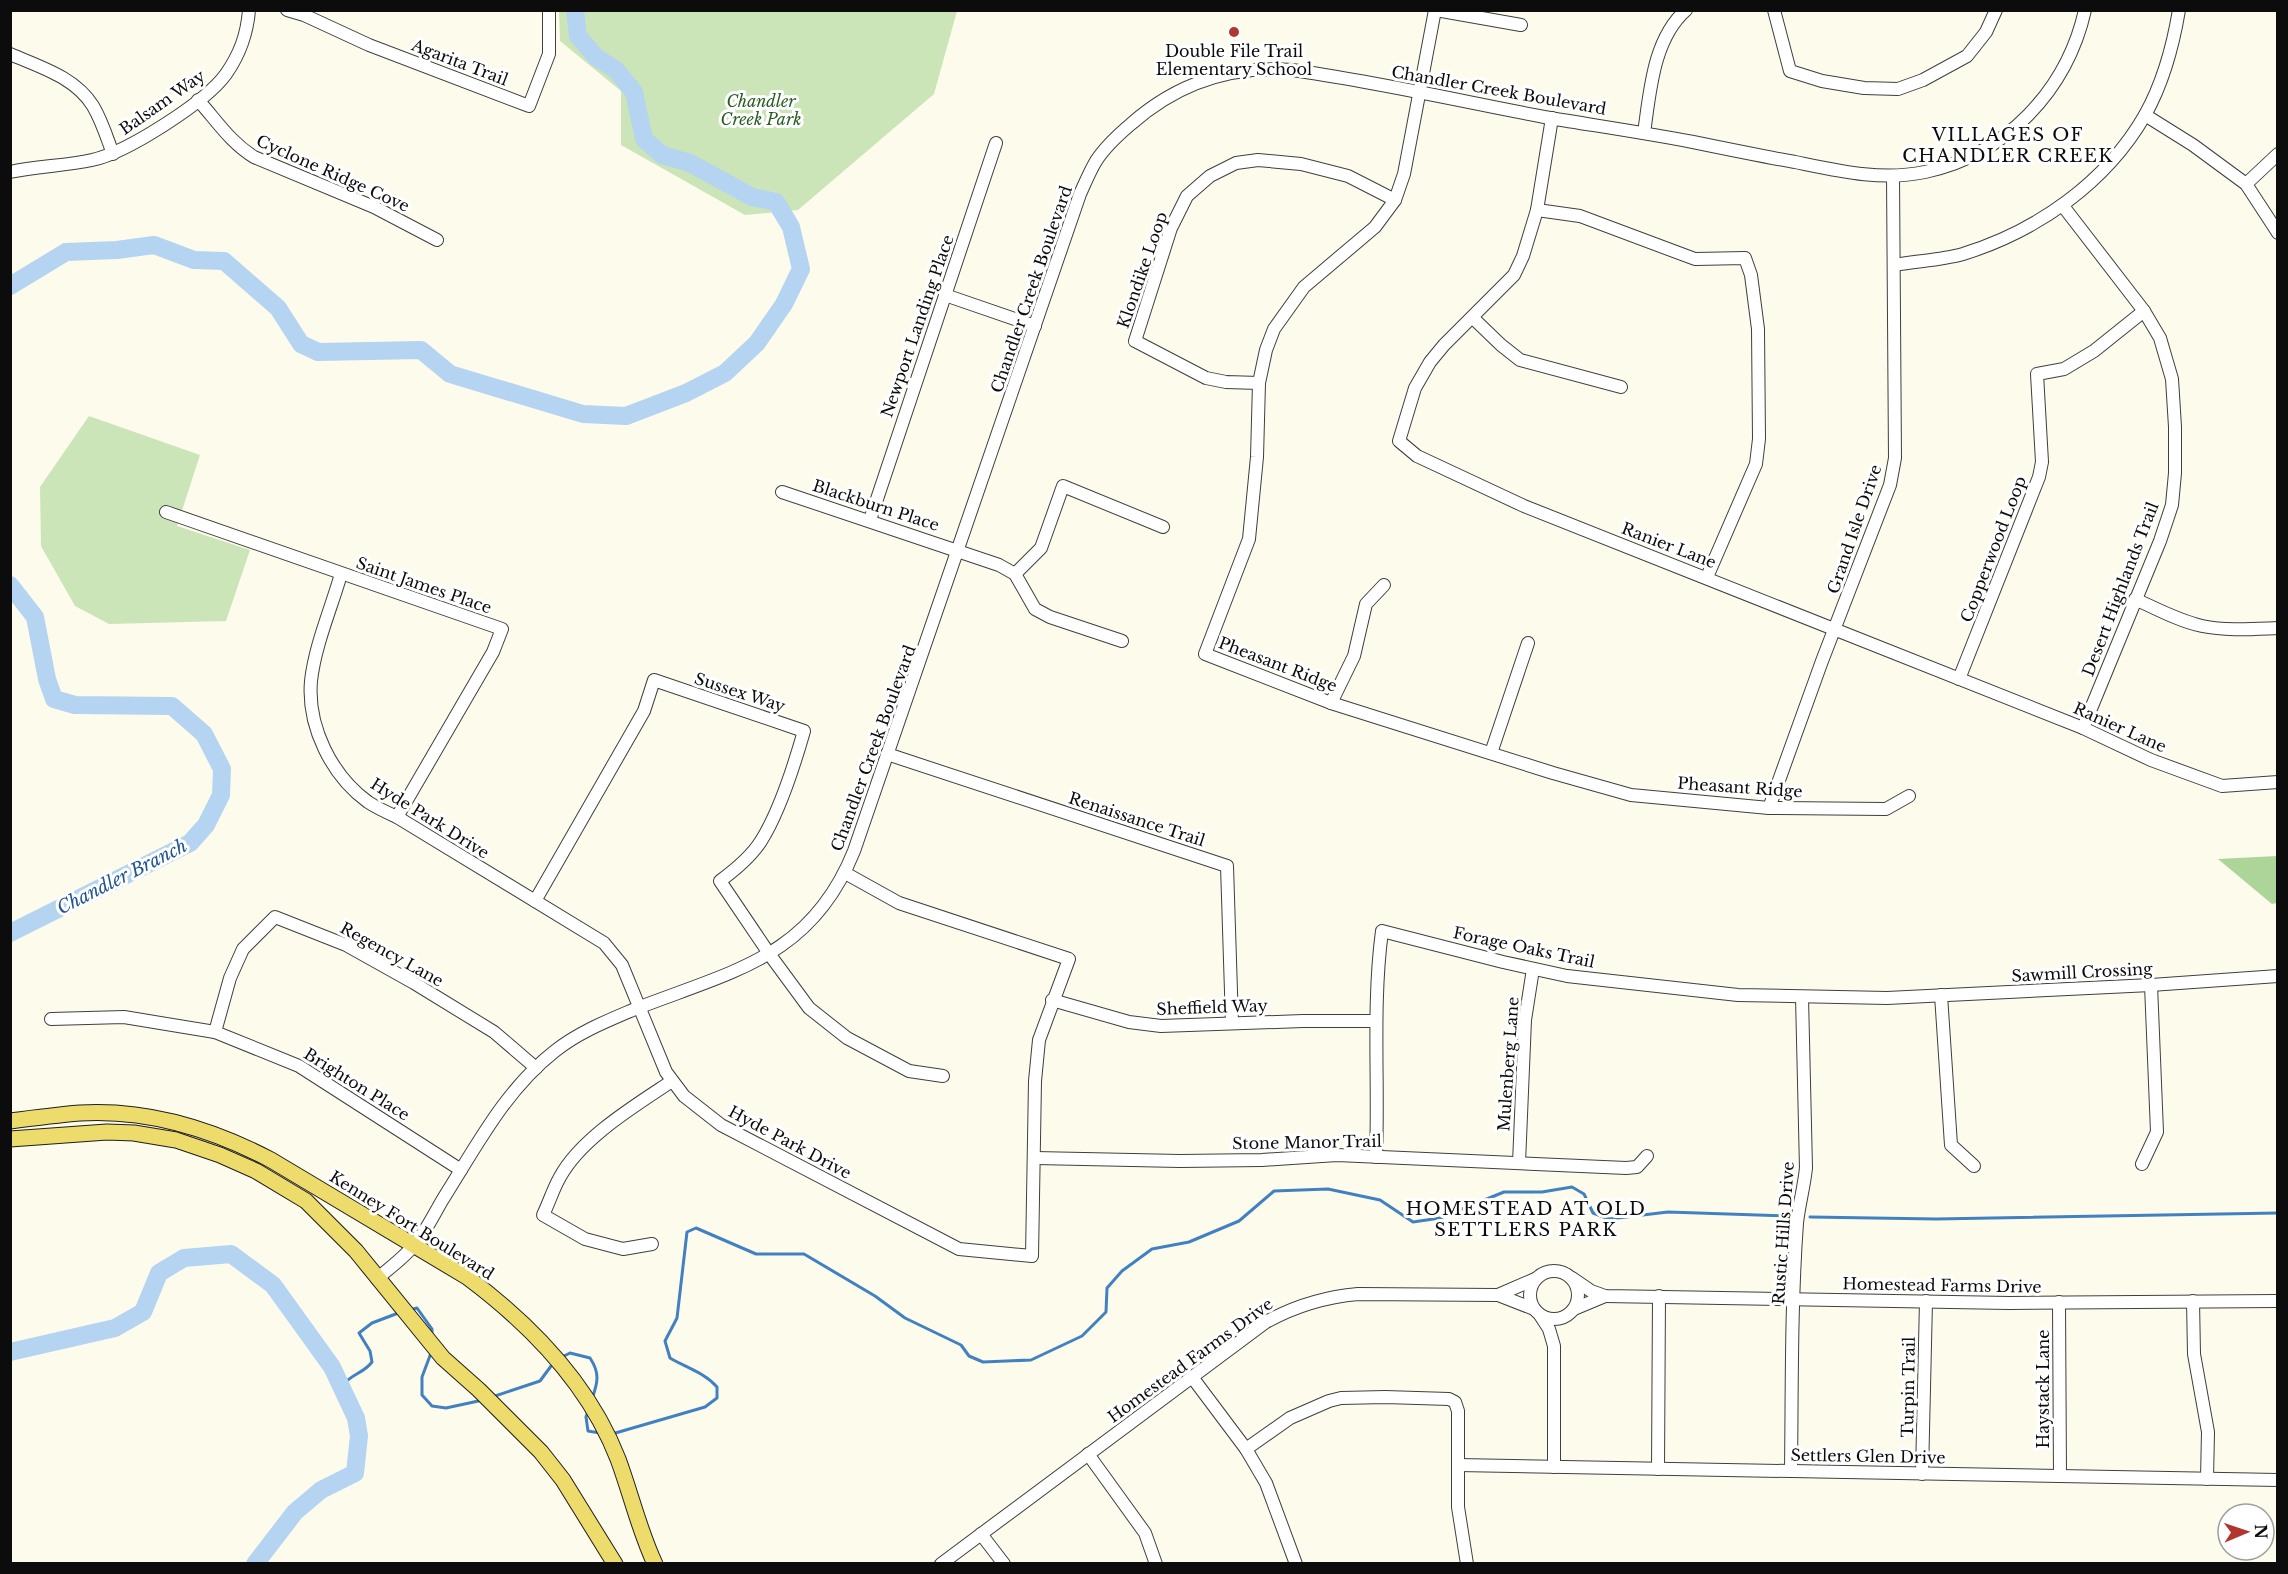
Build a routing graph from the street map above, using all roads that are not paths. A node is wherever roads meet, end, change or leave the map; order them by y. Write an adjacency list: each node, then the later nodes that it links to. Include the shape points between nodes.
1 (249, 10): 13 (street, Balsam Way, via 246,38 238,54 218,84)
2 (287, 10): 3 (street, Agarita Trail, via 529,106 549,54)
3 (549, 10)
4 (1436, 10): 10 (street); 12 (street, Pheasant Ridge)
5 (1686, 10): 16 (street, via 1659,51)
6 (1774, 10): 7 (street, via 1790,71 1864,88 1898,89 1967,56 1986,32)
7 (1996, 10)
8 (2085, 10): 21 (street, Chandler Creek Boulevard, via 2057,81 2042,103 2016,128 1959,162)
9 (2179, 10): 14 (street, via 2173,45)
10 (1521, 25)
11 (10, 54): 18 (street, via 77,87 93,106)
12 (1419, 92): 15 (street, Chandler Creek Boulevard); 23 (street, Pheasant Ridge, via 1404,174); 32 (street, Chandler Creek Boulevard, via 1271,69 1216,76 1170,95 1121,132 1096,160 1080,194)
13 (198, 100): 18 (street, Balsam Way); 27 (street, Cyclone Ridge Cove, via 242,150 374,207)
14 (2145, 115): 22 (street); 24 (street, via 2098,174)
15 (1552, 118): 16 (street, Chandler Creek Boulevard); 25 (street, Ranier Lane)
16 (1644, 133): 21 (street, Chandler Creek Boulevard, via 1833,170)
17 (996, 143): 29 (street, Newport Landing Place)
18 (114, 154): 20 (street, Balsam Way)
19 (2277, 154): 22 (street)
20 (10, 172)
21 (1893, 176): 28 (street, Grand Isle Drive)
22 (2246, 184): 26 (street)
23 (1395, 200): 33 (street, Pheasant Ridge, via 1375,227 1304,287 1274,329); 33 (street, Klondike Loop, via 1348,176 1301,164 1258,160 1236,163 1210,176 1187,196 1171,228 1135,341 1206,378)
24 (2063, 206): 28 (street, via 1997,242 1960,255); 30 (street, Desert Highlands Trail)
25 (1537, 210): 31 (street, Ranier Lane, via 1514,275); 42 (street, via 1580,216 1695,259 1745,258 1758,330 1759,439 1756,464)
26 (2277, 233)
27 (437, 240)
28 (1895, 265): 46 (street, Grand Isle Drive, via 1895,458 1890,485)
29 (945, 295): 32 (street); 37 (street, Newport Landing Place)
30 (2144, 311): 44 (street, Desert Highlands Trail, via 2160,338 2172,379 2175,473 2172,505); 49 (street, Copperwood Loop, via 2094,351 2064,369 2037,374 2042,462 2039,477)
31 (1473, 318): 34 (street, via 1520,360); 42 (street, Ranier Lane, via 1430,363 1415,388 1399,441 1416,456 1524,506)
32 (1035, 326): 39 (street, Chandler Creek Boulevard)
33 (1259, 383): 50 (street, Pheasant Ridge, via 1249,539 1205,654)
34 (1621, 387)
35 (782, 492): 37 (street, Blackburn Place)
36 (166, 512): 40 (street, Saint James Place)
37 (870, 520): 39 (street, Blackburn Place)
38 (1163, 527): 41 (street, via 1063,486 1041,548)
39 (959, 550): 41 (street, Blackburn Place); 53 (street, Chandler Creek Boulevard)
40 (342, 574): 57 (street, Hyde Park Drive, via 315,658 311,683 313,711 320,739 344,780 369,802); 57 (street, Saint James Place, via 502,629 493,652)
41 (1015, 574): 47 (street, via 1035,609)
42 (1707, 577): 46 (street, Ranier Lane)
43 (1384, 585): 50 (street, via 1366,604 1354,656)
44 (2135, 599): 45 (street, via 2201,626); 51 (street, Desert Highlands Trail)
45 (2277, 628)
46 (1834, 631): 49 (street, Ranier Lane); 56 (street, Grand Isle Drive)
47 (1122, 641)
48 (1528, 643): 52 (street)
49 (1959, 679): 51 (street, Ranier Lane)
50 (1331, 703): 52 (street, Pheasant Ridge)
51 (2083, 728): 54 (street, Ranier Lane, via 2151,760 2222,786)
52 (1491, 753): 56 (street, Pheasant Ridge, via 1631,795)
53 (887, 754): 58 (street, Chandler Creek Boulevard); 71 (street, Renaissance Trail, via 1227,866)
54 (2277, 782)
55 (1909, 796): 56 (street, Pheasant Ridge, via 1886,809)
56 (1769, 808)
57 (397, 818): 59 (street, Hyde Park Drive)
58 (845, 873): 60 (street, Chandler Creek Boulevard, via 815,915); 67 (street, Hyde Park Drive, via 899,903 1069,959)
59 (535, 901): 60 (street, Sussex Way, via 644,711 654,680 804,732 773,819 760,843 720,881); 68 (street, Hyde Park Drive, via 604,943 622,965)
60 (770, 955): 68 (street, Chandler Creek Boulevard); 74 (street, via 809,1008 847,1038 909,1071)
61 (1533, 969): 65 (street, Forage Oaks Trail, via 1642,986); 70 (street, Forage Oaks Trail, via 1382,931); 81 (street, Mulenberg Lane, via 1525,1020)
62 (2277, 976): 63 (street, Sawmill Crossing)
63 (2151, 985): 64 (street, Sawmill Crossing); 82 (street, via 2157,1132)
64 (1941, 995): 66 (street, Sawmill Crossing); 83 (street, via 1951,1146)
65 (1802, 998): 66 (street, Forage Oaks Trail); 93 (street, Rustic Hills Drive, via 1806,1168 1797,1219)
66 (1887, 998)
67 (1052, 1000): 71 (street, Sheffield Way, via 1142,1025); 80 (street, Hyde Park Drive, via 1039,1040)
68 (639, 1008): 73 (street, Chandler Creek Boulevard, via 579,1035); 75 (street, Hyde Park Drive)
69 (51, 1019): 72 (street, Brighton Place, via 124,1017)
70 (1376, 1021): 71 (street, Sheffield Way); 79 (street, Forage Oaks Trail)
71 (1232, 1023)
72 (215, 1032): 73 (street, Regency Lane, via 230,978 243,949 275,917 346,945 414,982 494,1032); 84 (street, Brighton Place, via 299,1066)
73 (536, 1068): 84 (street, Chandler Creek Boulevard, via 516,1088)
74 (943, 1076)
75 (672, 1081): 80 (street, Hyde Park Drive, via 684,1096 721,1125 959,1249 1032,1256); 85 (street, via 587,1143 561,1175 543,1215 585,1239 623,1249)
76 (10, 1121): 86 (main road, Kenney Fort Boulevard, via 81,1113 118,1114 195,1126 271,1160)
77 (10, 1138): 89 (main road, via 84,1132 134,1133 176,1140 220,1155 306,1201 356,1251)
78 (1647, 1156): 81 (street, Stone Manor Trail, via 1637,1167 1626,1168)
79 (1376, 1157): 80 (street, Stone Manor Trail, via 1180,1161); 81 (street, Stone Manor Trail)
80 (1035, 1158)
81 (1519, 1163)
82 (2142, 1164)
83 (1974, 1166)
84 (461, 1170): 86 (street, Chandler Creek Boulevard)
85 (651, 1244)
86 (415, 1245): 89 (street, Chandler Creek Boulevard); 114 (main road, Kenney Fort Boulevard, via 494,1297 564,1367 621,1466)
87 (1572, 1278): 88 (street, Homestead Farms Drive, via 1557,1270); 91 (street, Homestead Farms Drive); 99 (street, via 1578,1301)
88 (1535, 1279): 90 (street, Homestead Farms Drive); 98 (street, via 1529,1294)
89 (380, 1282): 113 (main road, via 443,1358 518,1428 564,1480)
90 (1498, 1295): 98 (street, Homestead Farms Drive); 101 (street, Homestead Farms Drive, via 1358,1294 1321,1299 1266,1322)
91 (1605, 1296): 92 (street, Homestead Farms Drive); 99 (street, Homestead Farms Drive)
92 (1659, 1296): 93 (street, Homestead Farms Drive); 106 (street)
93 (1793, 1299): 94 (street, Homestead Farms Drive); 107 (street, Rustic Hills Drive)
94 (1926, 1301): 97 (street, Homestead Farms Drive); 108 (street, Turpin Trail)
95 (2193, 1301): 96 (street, Homestead Farms Drive); 97 (street, Homestead Farms Drive); 110 (street, via 2194,1354 2208,1432)
96 (2277, 1301)
97 (2059, 1302): 109 (street, Haystack Lane)
98 (1537, 1312): 99 (street, Homestead Farms Drive, via 1554,1319); 100 (street, via 1549,1329)
99 (1571, 1312): 100 (street)
100 (1554, 1346): 105 (street)
101 (1192, 1377): 102 (street); 103 (street, Homestead Farms Drive)
102 (1246, 1449): 104 (street, via 1296,1414 1329,1401 1442,1397 1455,1402 1458,1411); 118 (street, via 1269,1490)
103 (1088, 1454): 112 (street, Homestead Farms Drive); 117 (street, via 1145,1533)
104 (1458, 1465): 105 (street, Settlers Glen Drive); 119 (street, via 1458,1507)
105 (1554, 1467): 106 (street, Settlers Glen Drive)
106 (1658, 1469): 107 (street, Settlers Glen Drive)
107 (1791, 1471): 108 (street, Settlers Glen Drive)
108 (1922, 1474): 109 (street, Settlers Glen Drive)
109 (2060, 1476): 110 (street, Settlers Glen Drive)
110 (2207, 1479): 111 (street, Settlers Glen Drive)
111 (2277, 1480)
112 (981, 1534): 115 (street, Homestead Farms Drive); 116 (street)
113 (615, 1563)
114 (655, 1563)
115 (941, 1563)
116 (1004, 1563)
117 (1156, 1563)
118 (1296, 1563)
119 (1467, 1563)

